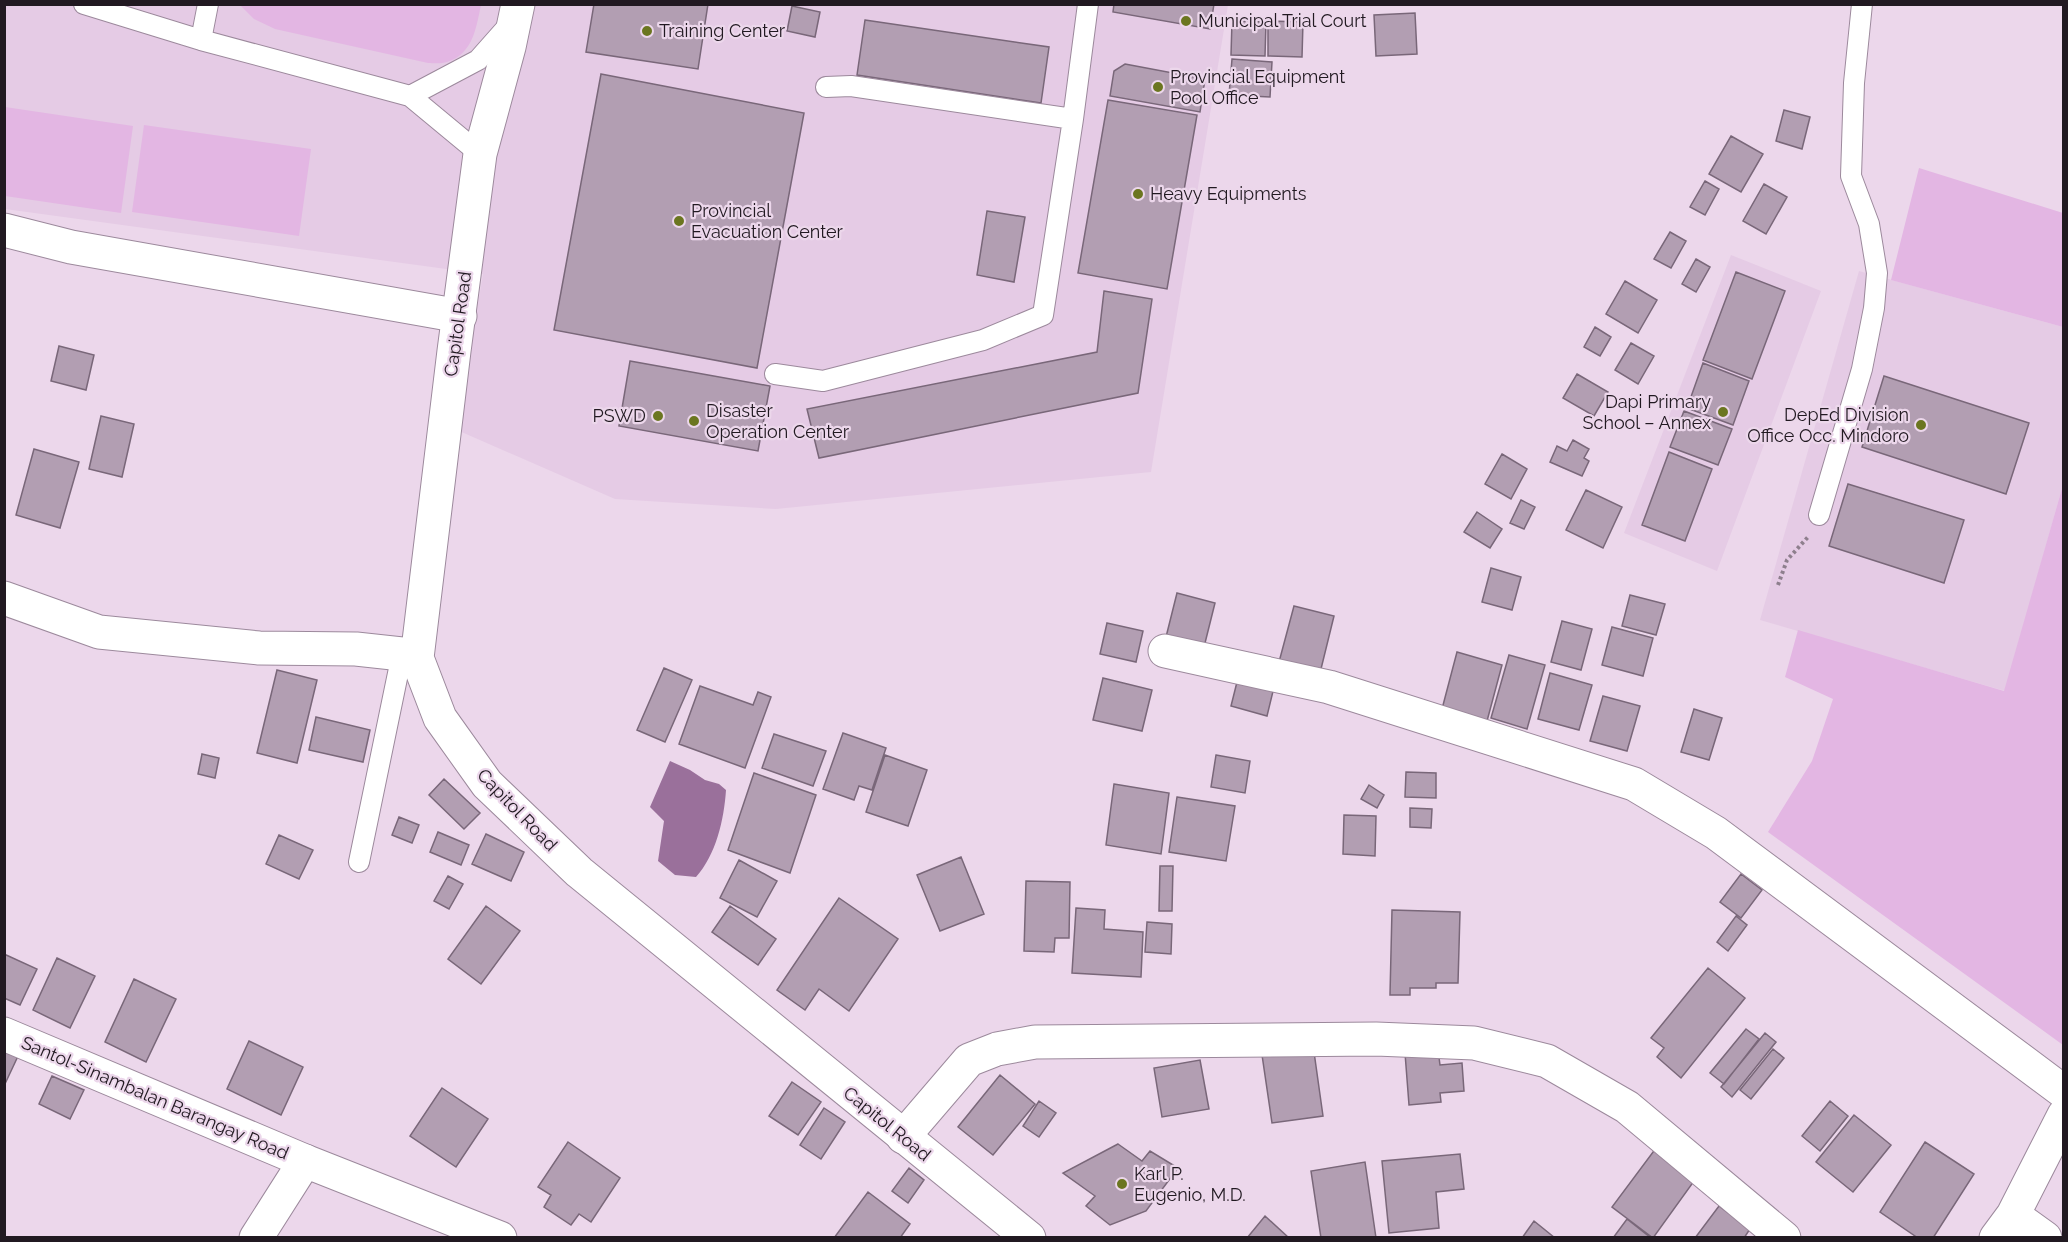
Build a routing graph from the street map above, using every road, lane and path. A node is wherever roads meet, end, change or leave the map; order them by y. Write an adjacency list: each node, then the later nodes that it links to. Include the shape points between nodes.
1 (84, 4): 6 (lane)
2 (208, 4): 6 (lane)
3 (1088, 4): 9 (lane)
4 (1862, 4): 14 (lane, via 1851,176 1869,224 1877,273 1862,369)
5 (516, 12): 8 (lane, via 478,60); 10 (street, Capitol Road)
6 (201, 40): 8 (lane)
7 (826, 87): 9 (lane, via 851,86)
8 (410, 96): 10 (lane)
9 (1073, 120): 13 (lane, via 1043,315 983,340 823,381)
10 (480, 154): 12 (street, Capitol Road)
11 (4, 230): 12 (street, via 71,247)
12 (460, 316): 18 (street, Capitol Road)
13 (775, 374)
14 (1819, 515): 15 (path, via 1805,542 1787,560)
15 (1778, 585)
16 (4, 598): 18 (street, via 99,632 259,648 356,649)
17 (1165, 651): 21 (street, via 1329,687 1634,784 1716,833)
18 (409, 656): 19 (lane); 23 (street, Capitol Road, via 440,718 487,784 579,872)
19 (359, 862)
20 (4, 1034): 24 (street, Santol-Sinambalan Barangay Road)
21 (2064, 1092)
22 (2064, 1116): 25 (street)
23 (903, 1137): 28 (street, Capitol Road); 29 (street, via 969,1060 1035,1042 1376,1038 1474,1043 1547,1061 1626,1107)
24 (306, 1161): 26 (street); 27 (street, Santol-Sinambalan Barangay Road)
25 (2004, 1226): 30 (street)
26 (256, 1238)
27 (501, 1238)
28 (1029, 1238)
29 (1784, 1238)
30 (2045, 1238)

